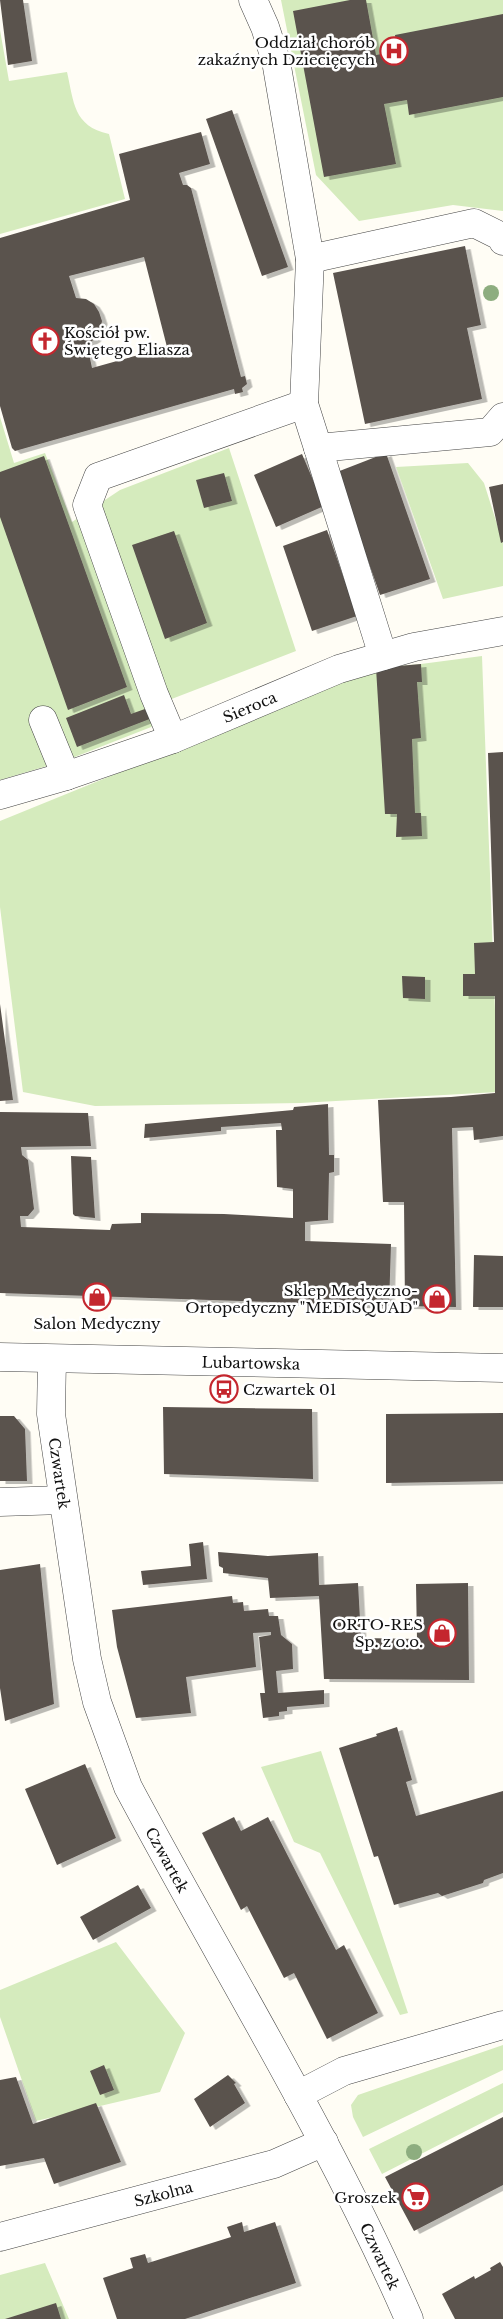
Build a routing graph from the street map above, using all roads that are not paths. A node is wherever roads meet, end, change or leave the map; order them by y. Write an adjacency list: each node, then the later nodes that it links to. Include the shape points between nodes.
1 (254, 0): 3 (street, via 276,61)
2 (503, 241): 3 (street, via 474,223)
3 (310, 259): 4 (street)
4 (304, 404): 6 (street); 10 (street, via 98,477 87,505)
5 (503, 417): 6 (street, via 490,432)
6 (318, 448): 8 (street)
7 (503, 631): 8 (street, Sieroca)
8 (383, 656): 10 (street, Sieroca, via 339,669)
9 (43, 720): 11 (street)
10 (173, 739): 11 (street, Sieroca)
11 (66, 776): 12 (street, Sieroca)
12 (0, 795)
13 (0, 1357): 14 (street, Lubartowska)
14 (52, 1359): 15 (street, Lubartowska); 16 (street, Czwartek, via 51,1414)
15 (503, 1368)
16 (63, 1500): 17 (street); 19 (street, Czwartek, via 87,1659 97,1702 122,1771)
17 (0, 1502)
18 (503, 2026): 19 (street, via 344,2071)
19 (298, 2095): 20 (street, Czwartek)
20 (324, 2142): 21 (street, Szkolna, via 274,2164); 22 (street, Czwartek)
21 (0, 2238)
22 (409, 2319)

